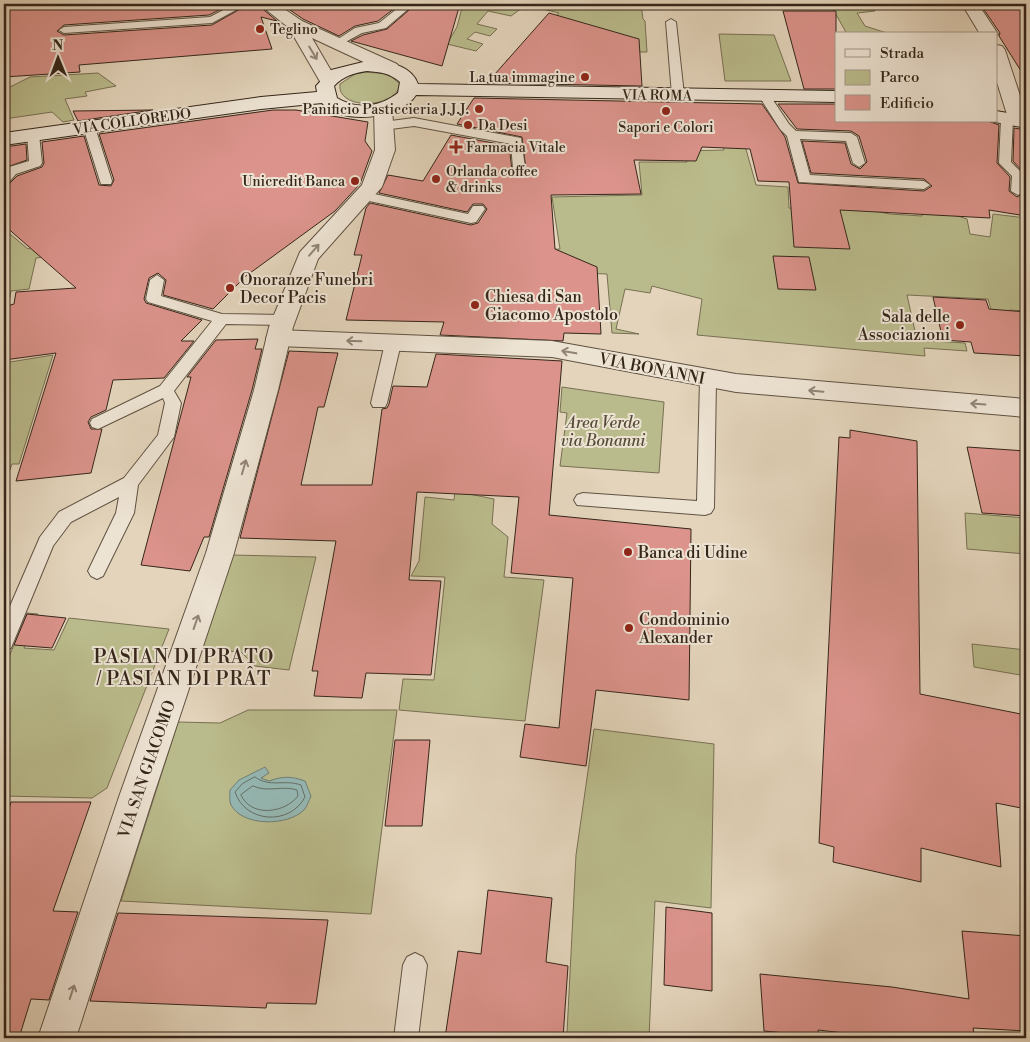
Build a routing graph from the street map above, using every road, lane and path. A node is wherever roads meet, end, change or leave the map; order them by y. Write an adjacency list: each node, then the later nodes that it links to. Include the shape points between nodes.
1 (242, 4): 8 (lane, via 212,20)
2 (298, 4): 5 (lane)
3 (409, 4): 10 (lane, via 382,26 359,30)
4 (970, 4): 9 (street)
5 (272, 7): 7 (street)
6 (671, 22): 15 (lane)
7 (296, 25): 10 (street); 14 (street, one-way to 14)
8 (64, 30)
9 (988, 32)
10 (338, 43): 12 (street)
11 (998, 55): 18 (street, via 1010,86)
12 (390, 68): 13 (street, via 406,77); 14 (street, via 354,67 334,75)
13 (410, 88): 15 (street, VIA ROMA); 19 (street)
14 (327, 89): 19 (street, via 333,104); 20 (street, VIA COLLOREDO, via 261,103)
15 (678, 95): 16 (street, VIA ROMA)
16 (765, 96): 17 (street, VIA ROMA); 22 (lane)
17 (835, 97)
18 (1012, 112): 29 (lane, via 1005,163 1018,174)
19 (383, 117): 25 (lane, via 517,141); 30 (street, VIA SAN GIACOMO, via 383,159)
20 (89, 127): 21 (street, VIA COLLOREDO); 27 (lane)
21 (33, 134): 23 (street, VIA COLLOREDO); 26 (lane, via 36,163 11,171)
22 (793, 135): 24 (lane, via 851,137); 28 (lane, via 804,179)
23 (4, 139)
24 (859, 163)
25 (519, 168)
26 (4, 179)
27 (106, 181)
28 (924, 185)
29 (1018, 191)
30 (365, 196): 31 (lane, via 471,219); 34 (street, VIA SAN GIACOMO, one-way to 30, via 308,257)
31 (478, 209)
32 (157, 280): 33 (lane, via 153,300)
33 (222, 319): 34 (lane); 37 (lane)
34 (281, 328): 35 (street, VIA BONANNI, one-way to 34); 46 (street, VIA SAN GIACOMO, one-way to 34, via 220,553)
35 (393, 343): 36 (street, VIA BONANNI, one-way to 35, via 552,349); 38 (lane)
36 (708, 378): 39 (street, VIA BONANNI, one-way to 36, via 795,389); 42 (lane, via 705,508)
37 (166, 390): 40 (lane); 41 (lane, via 173,404 166,437)
38 (380, 403)
39 (1026, 408)
40 (98, 423)
41 (130, 483): 43 (lane, via 125,513); 44 (lane, via 66,517 46,542)
42 (583, 500)
43 (97, 571)
44 (4, 642)
45 (415, 965): 47 (lane)
46 (57, 1038)
47 (406, 1038)

